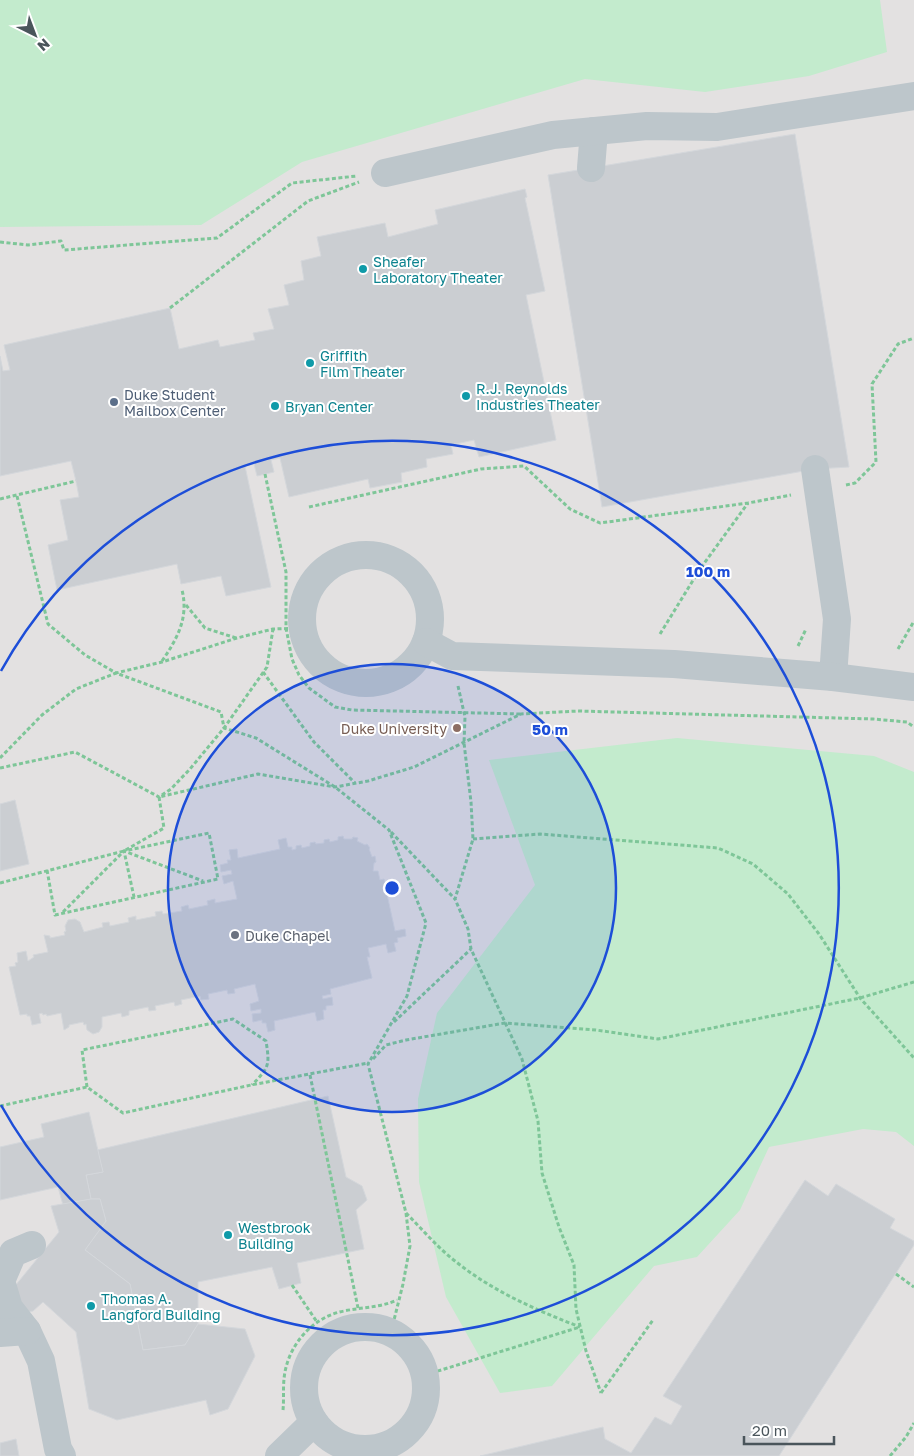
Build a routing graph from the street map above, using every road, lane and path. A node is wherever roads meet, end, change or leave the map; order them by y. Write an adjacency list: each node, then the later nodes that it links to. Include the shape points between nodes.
1 (914, 96): 2 (lane, via 717,127 647,126)
2 (594, 131): 3 (lane); 4 (lane, via 553,135)
3 (591, 168)
4 (385, 173): 5 (path, via 292,183 216,238 64,250 61,240 28,245); 6 (path, via 308,201)
5 (0, 242)
6 (170, 308)
7 (914, 338): 9 (path, via 898,344 872,384 876,462 855,483)
8 (265, 474): 18 (path, via 286,572)
9 (816, 480): 13 (path); 28 (lane, via 837,619)
10 (76, 481): 11 (path)
11 (16, 496): 12 (path); 27 (path, via 48,624 85,655)
12 (0, 499)
13 (748, 503): 14 (path, via 600,523 570,509 524,466 481,469); 25 (path, via 700,569 664,626)
14 (310, 507)
15 (182, 590): 16 (path)
16 (186, 604): 20 (path, via 205,628); 24 (path, via 176,641)
17 (914, 621): 22 (path)
18 (294, 628): 19 (path); 21 (lane, via 321,665 338,677 359,683 380,681 399,673 415,660); 21 (lane, via 311,586 324,570 342,559 363,554 384,557 403,566 418,581 428,600 430,621); 30 (path, via 290,653 300,675 309,688 335,707)
19 (273, 629): 20 (path); 26 (path, via 269,660)
20 (236, 638): 24 (path)
21 (426, 642): 23 (lane)
22 (898, 649)
23 (452, 656): 25 (lane); 30 (path)
24 (162, 662): 27 (path)
25 (646, 663): 28 (lane)
26 (263, 672): 33 (path); 37 (path, via 314,742)
27 (116, 673): 33 (path, via 221,712); 35 (path, via 76,689 42,715)
28 (833, 677): 29 (lane)
29 (914, 687)
30 (464, 712): 31 (path); 34 (path)
31 (521, 714): 32 (path, via 578,711 873,720 907,722); 34 (path)
32 (914, 727)
33 (224, 728): 38 (path, via 256,738); 39 (path, via 190,769)
34 (464, 742): 37 (path, via 414,767); 41 (path)
35 (0, 758)
36 (0, 768): 39 (path, via 75,752)
37 (355, 783): 38 (path)
38 (335, 787): 39 (path, via 258,774); 40 (path)
39 (159, 797): 42 (path, via 164,828)
40 (389, 830): 47 (path); 53 (path, via 426,923 407,996)
41 (473, 839): 47 (path); 51 (path, via 540,834 718,848 753,864 788,894 819,934)
42 (124, 851): 43 (path); 44 (path); 44 (path, via 209,833 218,879); 46 (path); 48 (path)
43 (46, 870): 45 (path); 48 (path, via 55,915)
44 (204, 882): 46 (path)
45 (0, 883)
46 (134, 897): 48 (path)
47 (455, 899): 49 (path, via 468,929)
48 (62, 913)
49 (471, 949): 52 (path); 53 (path)
50 (914, 982): 51 (path)
51 (860, 998): 52 (path, via 658,1039); 55 (path)
52 (506, 1023): 57 (path, via 392,1044); 71 (path, via 522,1059 538,1121 542,1172 574,1265 576,1309)
53 (390, 1026): 57 (path)
54 (914, 1050): 55 (path)
55 (908, 1051): 56 (path)
56 (914, 1058)
57 (368, 1064): 58 (path); 62 (path)
58 (310, 1075): 59 (path); 68 (path)
59 (251, 1086): 60 (path, via 123,1113); 60 (path, via 269,1061 266,1041 233,1019 82,1050)
60 (87, 1087): 61 (path)
61 (0, 1106)
62 (406, 1213): 67 (path, via 410,1246); 71 (path, via 454,1261 469,1271 535,1310)
63 (32, 1245): 72 (lane, via 13,1253 1,1281 9,1308)
64 (896, 1274): 66 (path)
65 (292, 1285): 70 (path)
66 (914, 1287)
67 (398, 1300): 68 (path, via 383,1306); 73 (path)
68 (358, 1308): 70 (path)
69 (653, 1320): 71 (path, via 601,1393)
70 (317, 1322): 76 (path, via 298,1341 288,1360)
71 (581, 1327): 75 (path)
72 (27, 1331): 74 (lane); 80 (lane, via 41,1361)
73 (391, 1332): 75 (lane, via 406,1342 418,1357); 77 (lane, via 371,1327 352,1328 333,1336 318,1348 308,1366 304,1385 305,1405)
74 (0, 1334)
75 (425, 1375): 79 (lane, via 426,1396 420,1416 408,1433)
76 (283, 1416)
77 (314, 1422): 79 (lane, via 324,1435 338,1444); 81 (lane)
78 (914, 1423): 82 (path)
79 (370, 1453)
80 (62, 1456)
81 (279, 1456)
82 (890, 1456)

